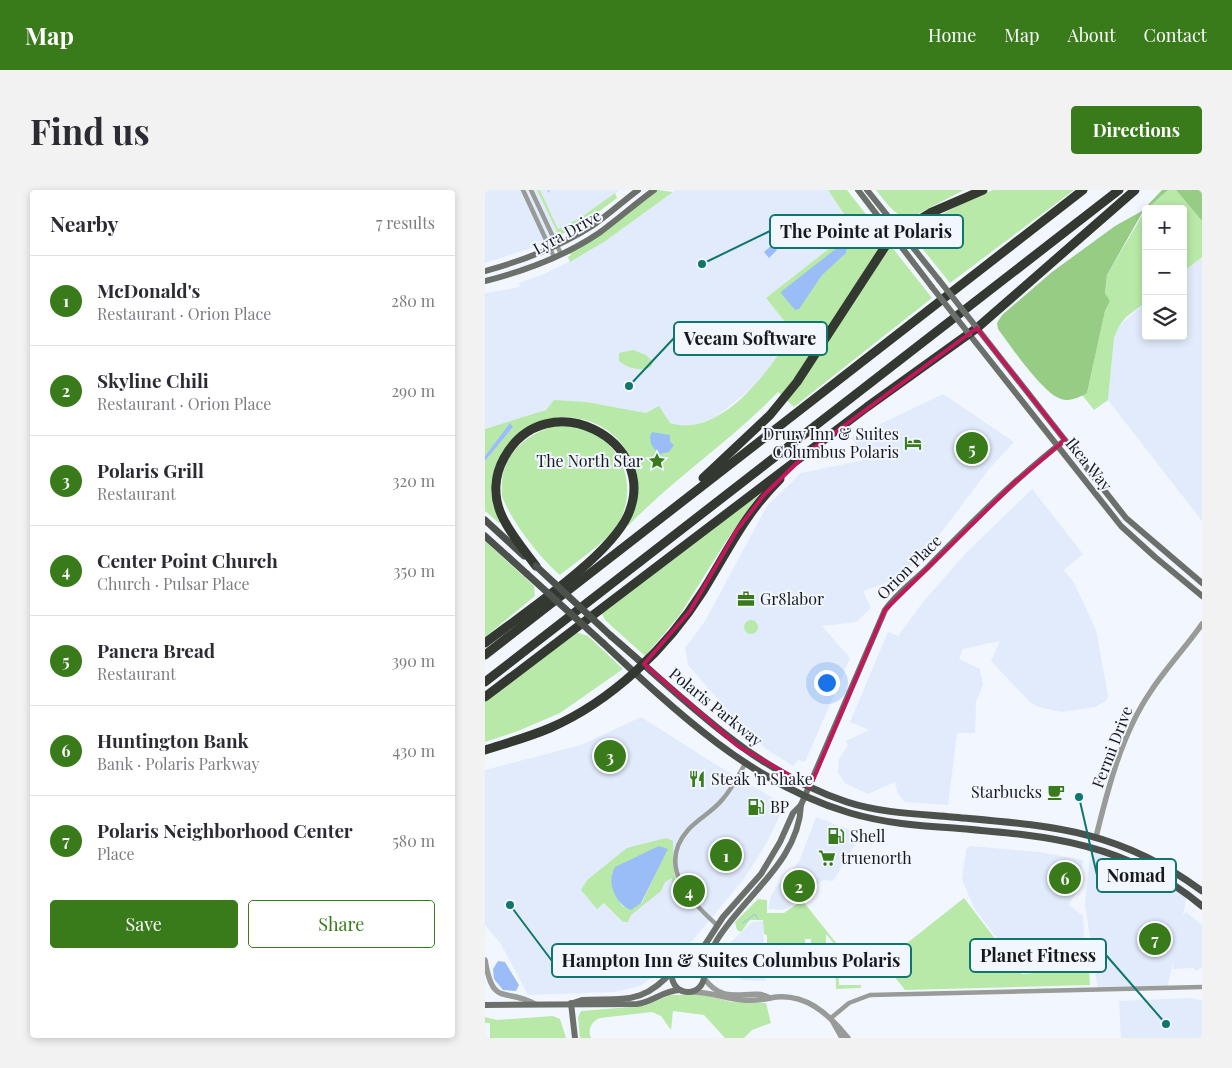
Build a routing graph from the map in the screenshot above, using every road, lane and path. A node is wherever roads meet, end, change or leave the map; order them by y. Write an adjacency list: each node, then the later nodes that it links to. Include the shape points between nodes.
1 (523, 190): 13 (street)
2 (531, 190): 12 (street)
3 (638, 190): 12 (main road, Lyra Drive, via 592,226)
4 (654, 190): 14 (main road, Lyra Drive, via 597,234)
5 (858, 190): 11 (main road)
6 (867, 190): 11 (main road)
7 (983, 190): 11 (highway, via 930,213)
8 (1083, 190): 23 (highway)
9 (1119, 190): 34 (highway)
10 (1135, 190): 18 (highway)
11 (896, 233): 18 (main road, Ikea Way, bridge); 19 (main road, Ikea Way, bridge); 23 (highway, via 831,332 770,415)
12 (557, 246): 13 (main road, Lyra Drive); 14 (street)
13 (550, 249): 15 (street); 16 (main road, Lyra Drive)
14 (561, 254): 15 (main road, Lyra Drive)
15 (554, 257): 17 (main road, Lyra Drive)
16 (485, 271)
17 (485, 280)
18 (977, 328): 19 (highway); 20 (main road, Ikea Way)
19 (969, 334): 21 (main road, Ikea Way); 22 (highway)
20 (1065, 440): 21 (main road, Orion Place); 27 (main road, Ikea Way, via 1132,524)
21 (1057, 446): 28 (main road, Ikea Way, via 1121,526); 38 (main road, Orion Place, via 1014,483 885,610)
22 (807, 453): 32 (highway, via 764,495 737,530 690,611); 35 (highway)
23 (668, 511): 31 (highway)
24 (485, 520): 26 (main road, Polaris Parkway)
25 (485, 536): 33 (main road, Polaris Parkway, bridge)
26 (536, 566): 30 (highway, via 501,515 495,484 499,467 515,442 536,426 552,422 585,424 611,440 629,467 633,485 627,516 585,566); 32 (main road, Polaris Parkway, bridge)
27 (1202, 582)
28 (1202, 596)
29 (1202, 624): 41 (street, Fermi Drive, via 1151,690 1137,715 1113,777)
30 (485, 643)
31 (485, 655)
32 (644, 664): 33 (highway); 38 (main road, Polaris Parkway, via 738,746)
33 (634, 672): 36 (highway, via 561,722); 37 (main road, Polaris Parkway)
34 (485, 682)
35 (485, 697)
36 (485, 750)
37 (745, 764): 39 (main road, Polaris Parkway); 44 (street, via 723,799 687,831 677,854 676,869 682,887 695,905)
38 (810, 787): 39 (main road, Orion Place); 41 (main road, Polaris Parkway, via 869,808 1041,825)
39 (806, 797): 40 (main road, Orion Place); 43 (main road, Polaris Parkway, via 851,814 892,823 1046,837 1094,847 1142,866)
40 (801, 805): 44 (main road, Orion Place, via 793,813 761,874); 45 (main road, Orion Place, via 801,817 782,858 766,882 723,930)
41 (1096, 837): 42 (main road, Polaris Parkway, via 1147,856)
42 (1202, 891)
43 (1202, 906)
44 (717, 925): 45 (main road); 47 (main road, Orion Place, via 699,954)
45 (709, 955): 49 (main road, Orion Place)
46 (485, 960): 55 (street, via 489,981 497,992 506,997 522,997)
47 (685, 960): 48 (main road); 49 (main road, via 698,963)
48 (674, 969): 51 (main road, via 674,983); 54 (main road, via 656,988 643,995)
49 (704, 975): 52 (main road, via 699,987); 53 (street, via 712,988 718,991)
50 (1202, 987): 57 (street, via 870,996 849,1003)
51 (681, 990): 52 (main road); 54 (main road, via 668,991 644,1003 583,1006)
52 (690, 992): 53 (street, via 701,991 744,1000)
53 (770, 998): 57 (street, via 803,1000 817,1006)
54 (571, 1003): 55 (main road); 58 (main road)
55 (535, 1004): 56 (main road)
56 (485, 1005)
57 (831, 1018): 59 (street); 60 (street)
58 (575, 1038)
59 (842, 1038)
60 (848, 1038)

